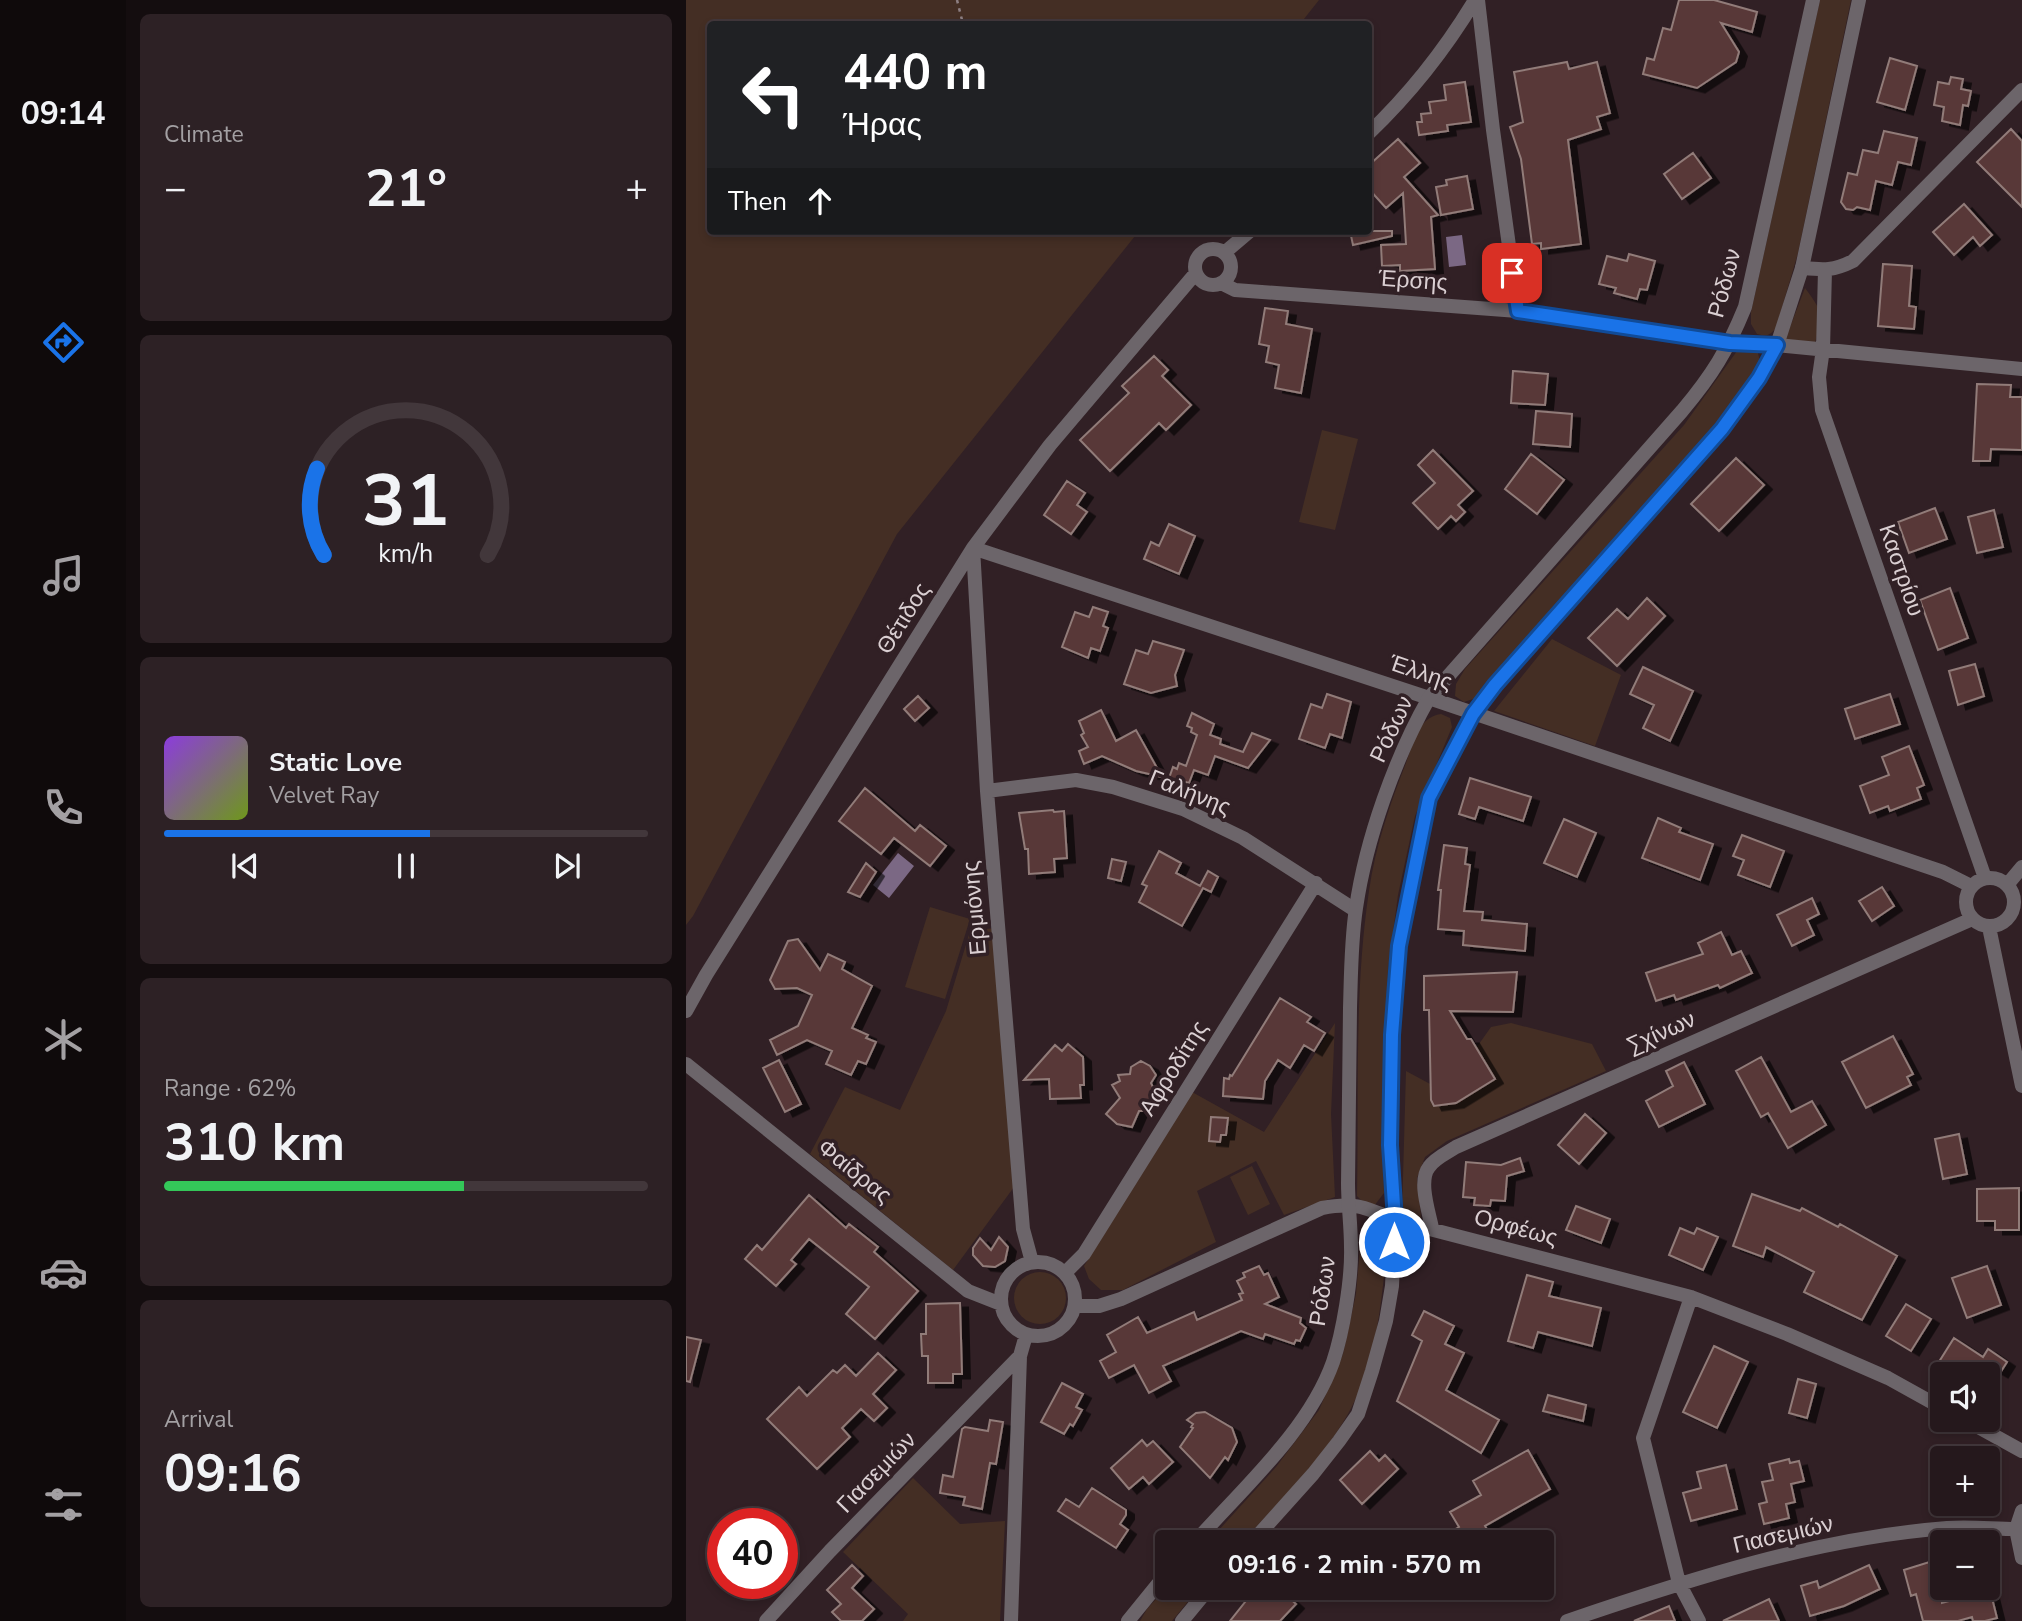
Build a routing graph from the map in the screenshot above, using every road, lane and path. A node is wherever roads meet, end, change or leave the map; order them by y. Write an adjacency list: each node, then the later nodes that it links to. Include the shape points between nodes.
1 (957, 0): 5 (path)
2 (1477, 0): 7 (street, via 1426,69); 16 (street)
3 (1813, 0): 17 (street, Ρόδων, via 1745,307)
4 (1859, 0): 10 (street)
5 (961, 21)
6 (2022, 90): 12 (street, via 1853,261)
7 (1372, 130)
8 (1245, 235): 9 (street)
9 (1224, 253): 11 (street); 13 (street, via 1211,249 1201,254)
10 (1802, 268): 12 (street); 18 (street)
11 (1231, 270): 14 (street); 15 (street)
12 (1825, 270): 19 (street, Καστρίου)
13 (1195, 274): 14 (street, via 1210,284); 21 (street, Θέτιδος, via 1050,445)
14 (1221, 283): 15 (street, Έρσης, via 1235,290)
15 (1258, 291): 16 (street, Έρσης)
16 (1518, 311): 17 (street, Έρσης)
17 (1730, 343): 18 (street, Έρσης); 22 (street, Ρόδων, via 1712,375 1682,411)
18 (1777, 345): 19 (street, Έρσης); 23 (street, via 1722,429)
19 (1823, 349): 20 (street, Έρσης); 26 (street, Καστρίου, via 1819,377 1822,410)
20 (2022, 369)
21 (973, 548): 22 (street, Έλλης); 24 (street, Ερμιόνης); 34 (street, Θέτιδος)
22 (1429, 698): 23 (street, Έλλης); 31 (street, Ρόδων, via 1385,799)
23 (1473, 714): 29 (street, Έλλης, via 1943,872); 38 (street, via 1429,798 1399,946 1390,1145)
24 (987, 791): 27 (street, Γαλήνης, via 1076,780 1113,787 1183,809 1243,838); 40 (street, Ερμιόνης, via 1023,1229)
25 (2022, 867): 28 (street)
26 (1985, 878): 28 (street); 29 (street)
27 (1315, 883): 31 (street, Γαλήνης); 41 (street, Αφροδίτης, via 1084,1254)
28 (2007, 885): 30 (street)
29 (1971, 886): 32 (street, via 1966,909)
30 (2018, 905): 33 (street, via 2001,923)
31 (1356, 910): 37 (street, Ρόδων)
32 (1972, 919): 33 (street); 39 (street, Σχίνων, via 1456,1147 1426,1170)
33 (1989, 927): 36 (street)
34 (686, 1012)
35 (686, 1065): 43 (street, Φαίδρας, via 968,1291)
36 (2022, 1086)
37 (1348, 1203): 38 (street, Ορφέως); 44 (street, via 1322,1208 1100,1307); 52 (street, Ρόδων, via 1352,1249 1347,1297 1333,1361 1317,1398 1294,1432)
38 (1395, 1220): 39 (street, Ορφέως); 53 (street, via 1386,1321 1358,1414)
39 (1432, 1228): 42 (street, Ορφέως)
40 (1032, 1262): 41 (street, via 1044,1262); 43 (street, via 1005,1282)
41 (1065, 1273): 44 (street, via 1074,1288)
42 (1691, 1297): 47 (street, Ορφέως, via 1888,1378); 55 (street, via 1643,1438)
43 (1001, 1304): 45 (street, via 1010,1325)
44 (1075, 1306): 45 (street, via 1057,1332)
45 (1026, 1335): 46 (street)
46 (1020, 1356): 58 (street, Γιασεμιών); 59 (street)
47 (1930, 1401)
48 (1988, 1432): 49 (street)
49 (2022, 1451)
50 (2022, 1511): 51 (street)
51 (2016, 1529): 54 (street); 55 (street, Γιασεμιών, via 1949,1528 1867,1538)
52 (1206, 1530)
53 (1263, 1530)
54 (2022, 1558)
55 (1679, 1583): 62 (street, Γιασεμιών); 63 (street)
56 (1155, 1588): 60 (street)
57 (1199, 1600): 61 (street)
58 (766, 1621)
59 (1011, 1621)
60 (1128, 1621)
61 (1182, 1621)
62 (1567, 1621)
63 (1699, 1621)

